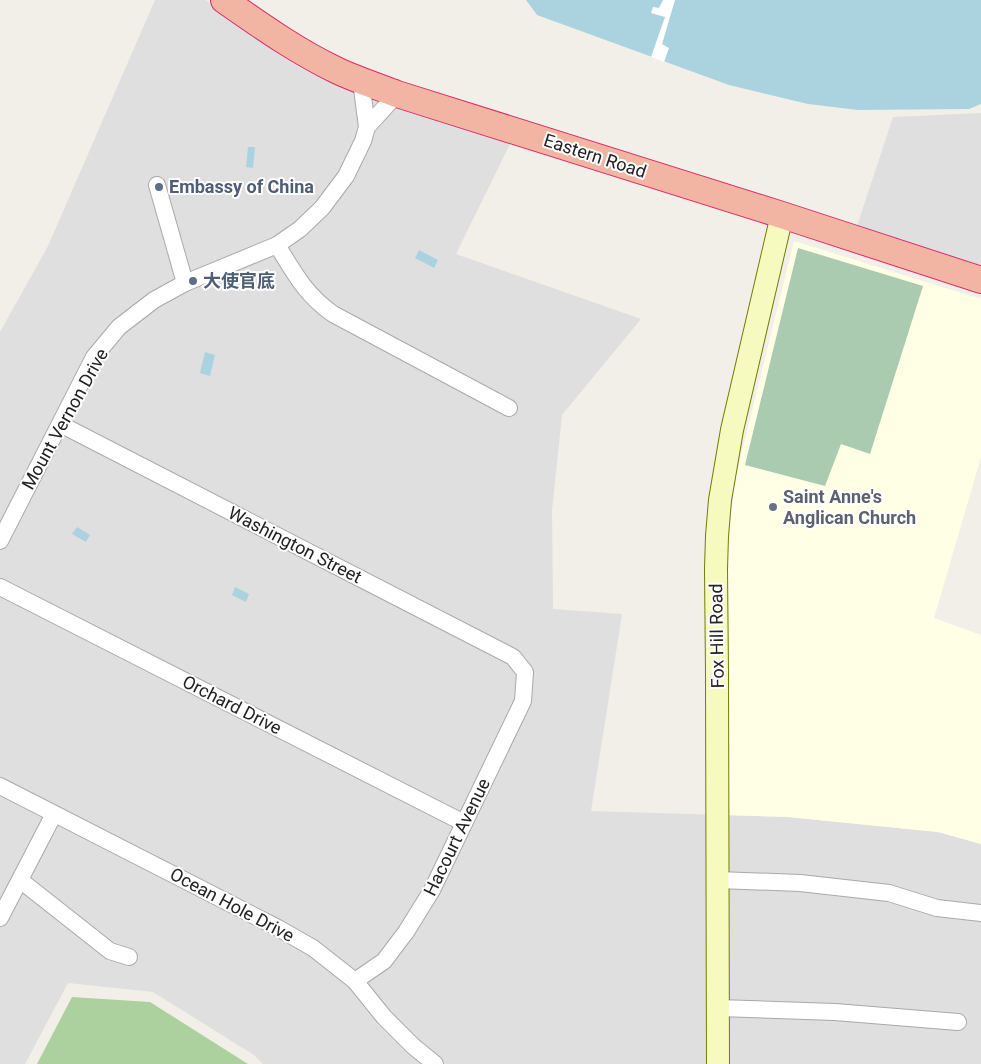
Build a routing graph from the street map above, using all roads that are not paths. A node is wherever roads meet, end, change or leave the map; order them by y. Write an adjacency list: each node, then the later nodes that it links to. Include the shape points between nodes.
1 (224, 0): 2 (highway, Eastern Road, via 276,36)
2 (362, 81): 3 (highway, Eastern Road); 4 (street)
3 (397, 94): 4 (street); 6 (highway, Eastern Road)
4 (367, 127): 7 (street, Mount Vernon Drive, via 346,176 322,208)
5 (157, 185): 9 (street)
6 (782, 215): 8 (highway, Eastern Road); 19 (main road, Fox Hill Road, via 732,430 720,500 716,568)
7 (277, 245): 9 (street, Mount Vernon Drive); 10 (street, via 306,290 333,314)
8 (981, 280)
9 (185, 283): 11 (street, Mount Vernon Drive, via 154,300 119,327 94,357)
10 (509, 408)
11 (60, 424): 12 (street, Mount Vernon Drive); 14 (street, Washington Street, via 513,657)
12 (0, 541)
13 (0, 588): 17 (street, Orchard Drive)
14 (525, 672): 17 (street, Hacourt Avenue, via 523,701)
15 (0, 786): 16 (street, Ocean Hole Drive)
16 (54, 814): 18 (street); 23 (street, Ocean Hole Drive, via 278,928 312,948)
17 (464, 823): 23 (street, Hacourt Avenue, via 432,890 406,932 384,961)
18 (20, 880): 21 (street); 22 (street, via 110,950)
19 (718, 880): 20 (street, via 800,883 889,893 936,908); 24 (main road, Fox Hill Road)
20 (981, 913)
21 (0, 918)
22 (129, 958)
23 (355, 981): 26 (street, Ocean Hole Drive, via 384,1017)
24 (718, 1008): 25 (street, via 835,1012); 27 (main road, Fox Hill Road)
25 (958, 1022)
26 (435, 1064)
27 (718, 1064)

